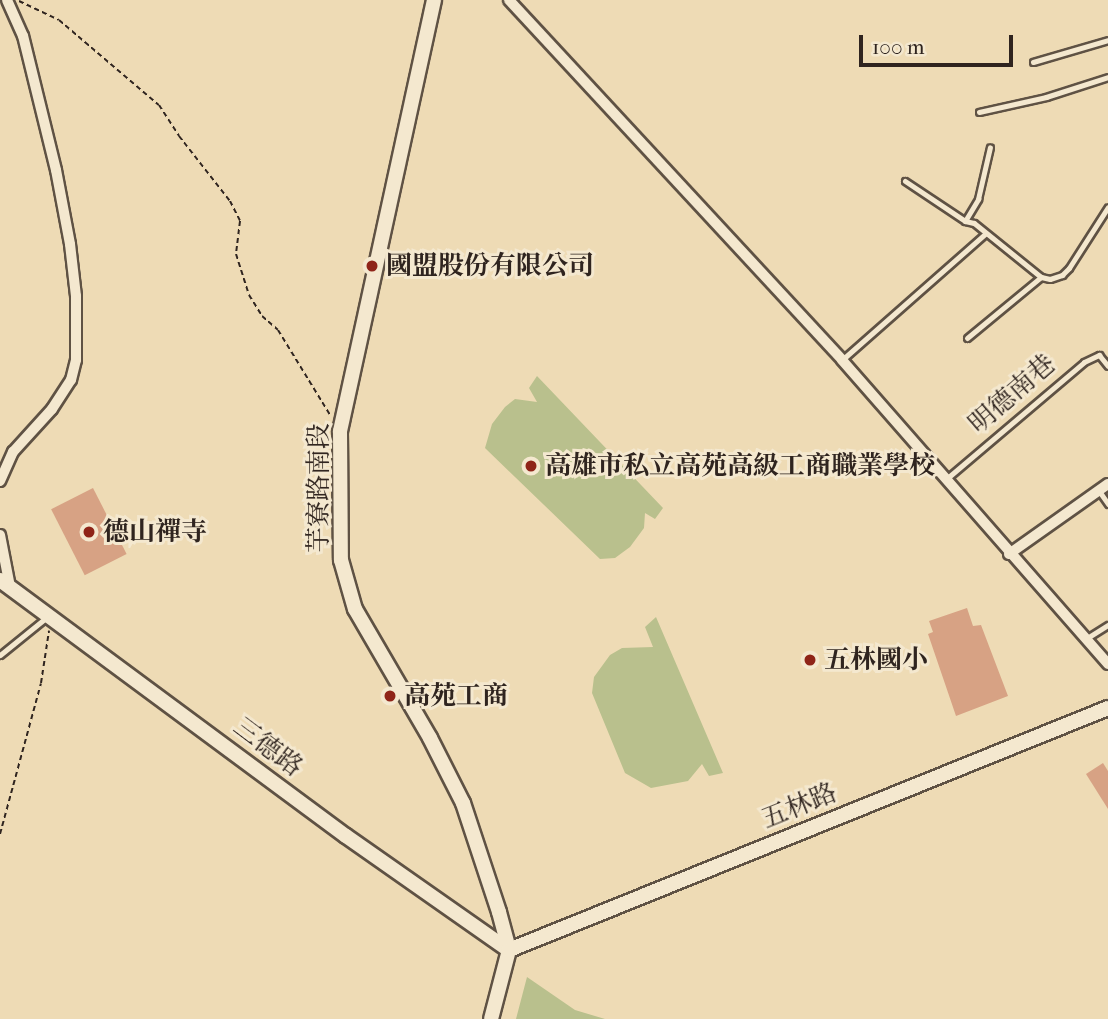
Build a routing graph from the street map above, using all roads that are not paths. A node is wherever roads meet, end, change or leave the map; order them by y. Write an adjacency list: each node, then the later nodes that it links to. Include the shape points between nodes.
1 (7, 0): 18 (street, via 23,36 56,170 72,257 76,360 71,380 13,452)
2 (435, 0): 30 (street, 芋寮路南段, via 340,431 341,560 355,609 463,803)
3 (509, 0): 15 (street)
4 (1108, 40): 5 (lane)
5 (1033, 62)
6 (1108, 77): 7 (lane)
7 (979, 112)
8 (990, 147): 11 (lane, via 978,199)
9 (905, 181): 11 (lane)
10 (1108, 207): 13 (lane, via 1069,268 1054,279)
11 (965, 221): 12 (lane)
12 (985, 234): 13 (lane); 15 (lane)
13 (1041, 278): 14 (lane)
14 (967, 338)
15 (842, 360): 17 (street)
16 (1108, 366): 17 (lane, 明德南巷, via 1099,355 1084,362)
17 (945, 480): 22 (street)
18 (0, 481)
19 (1103, 487): 20 (lane); 22 (street)
20 (1108, 504)
21 (0, 535): 23 (street)
22 (1009, 554): 26 (street)
23 (5, 584): 24 (street, 三德路)
24 (50, 615): 27 (lane); 30 (street, 三德路, via 346,836)
25 (1108, 625): 26 (lane)
26 (1086, 640): 28 (street)
27 (0, 655)
28 (1108, 664)
29 (1108, 708): 30 (street, 五林路)
30 (509, 950): 31 (street)
31 (491, 1019)

